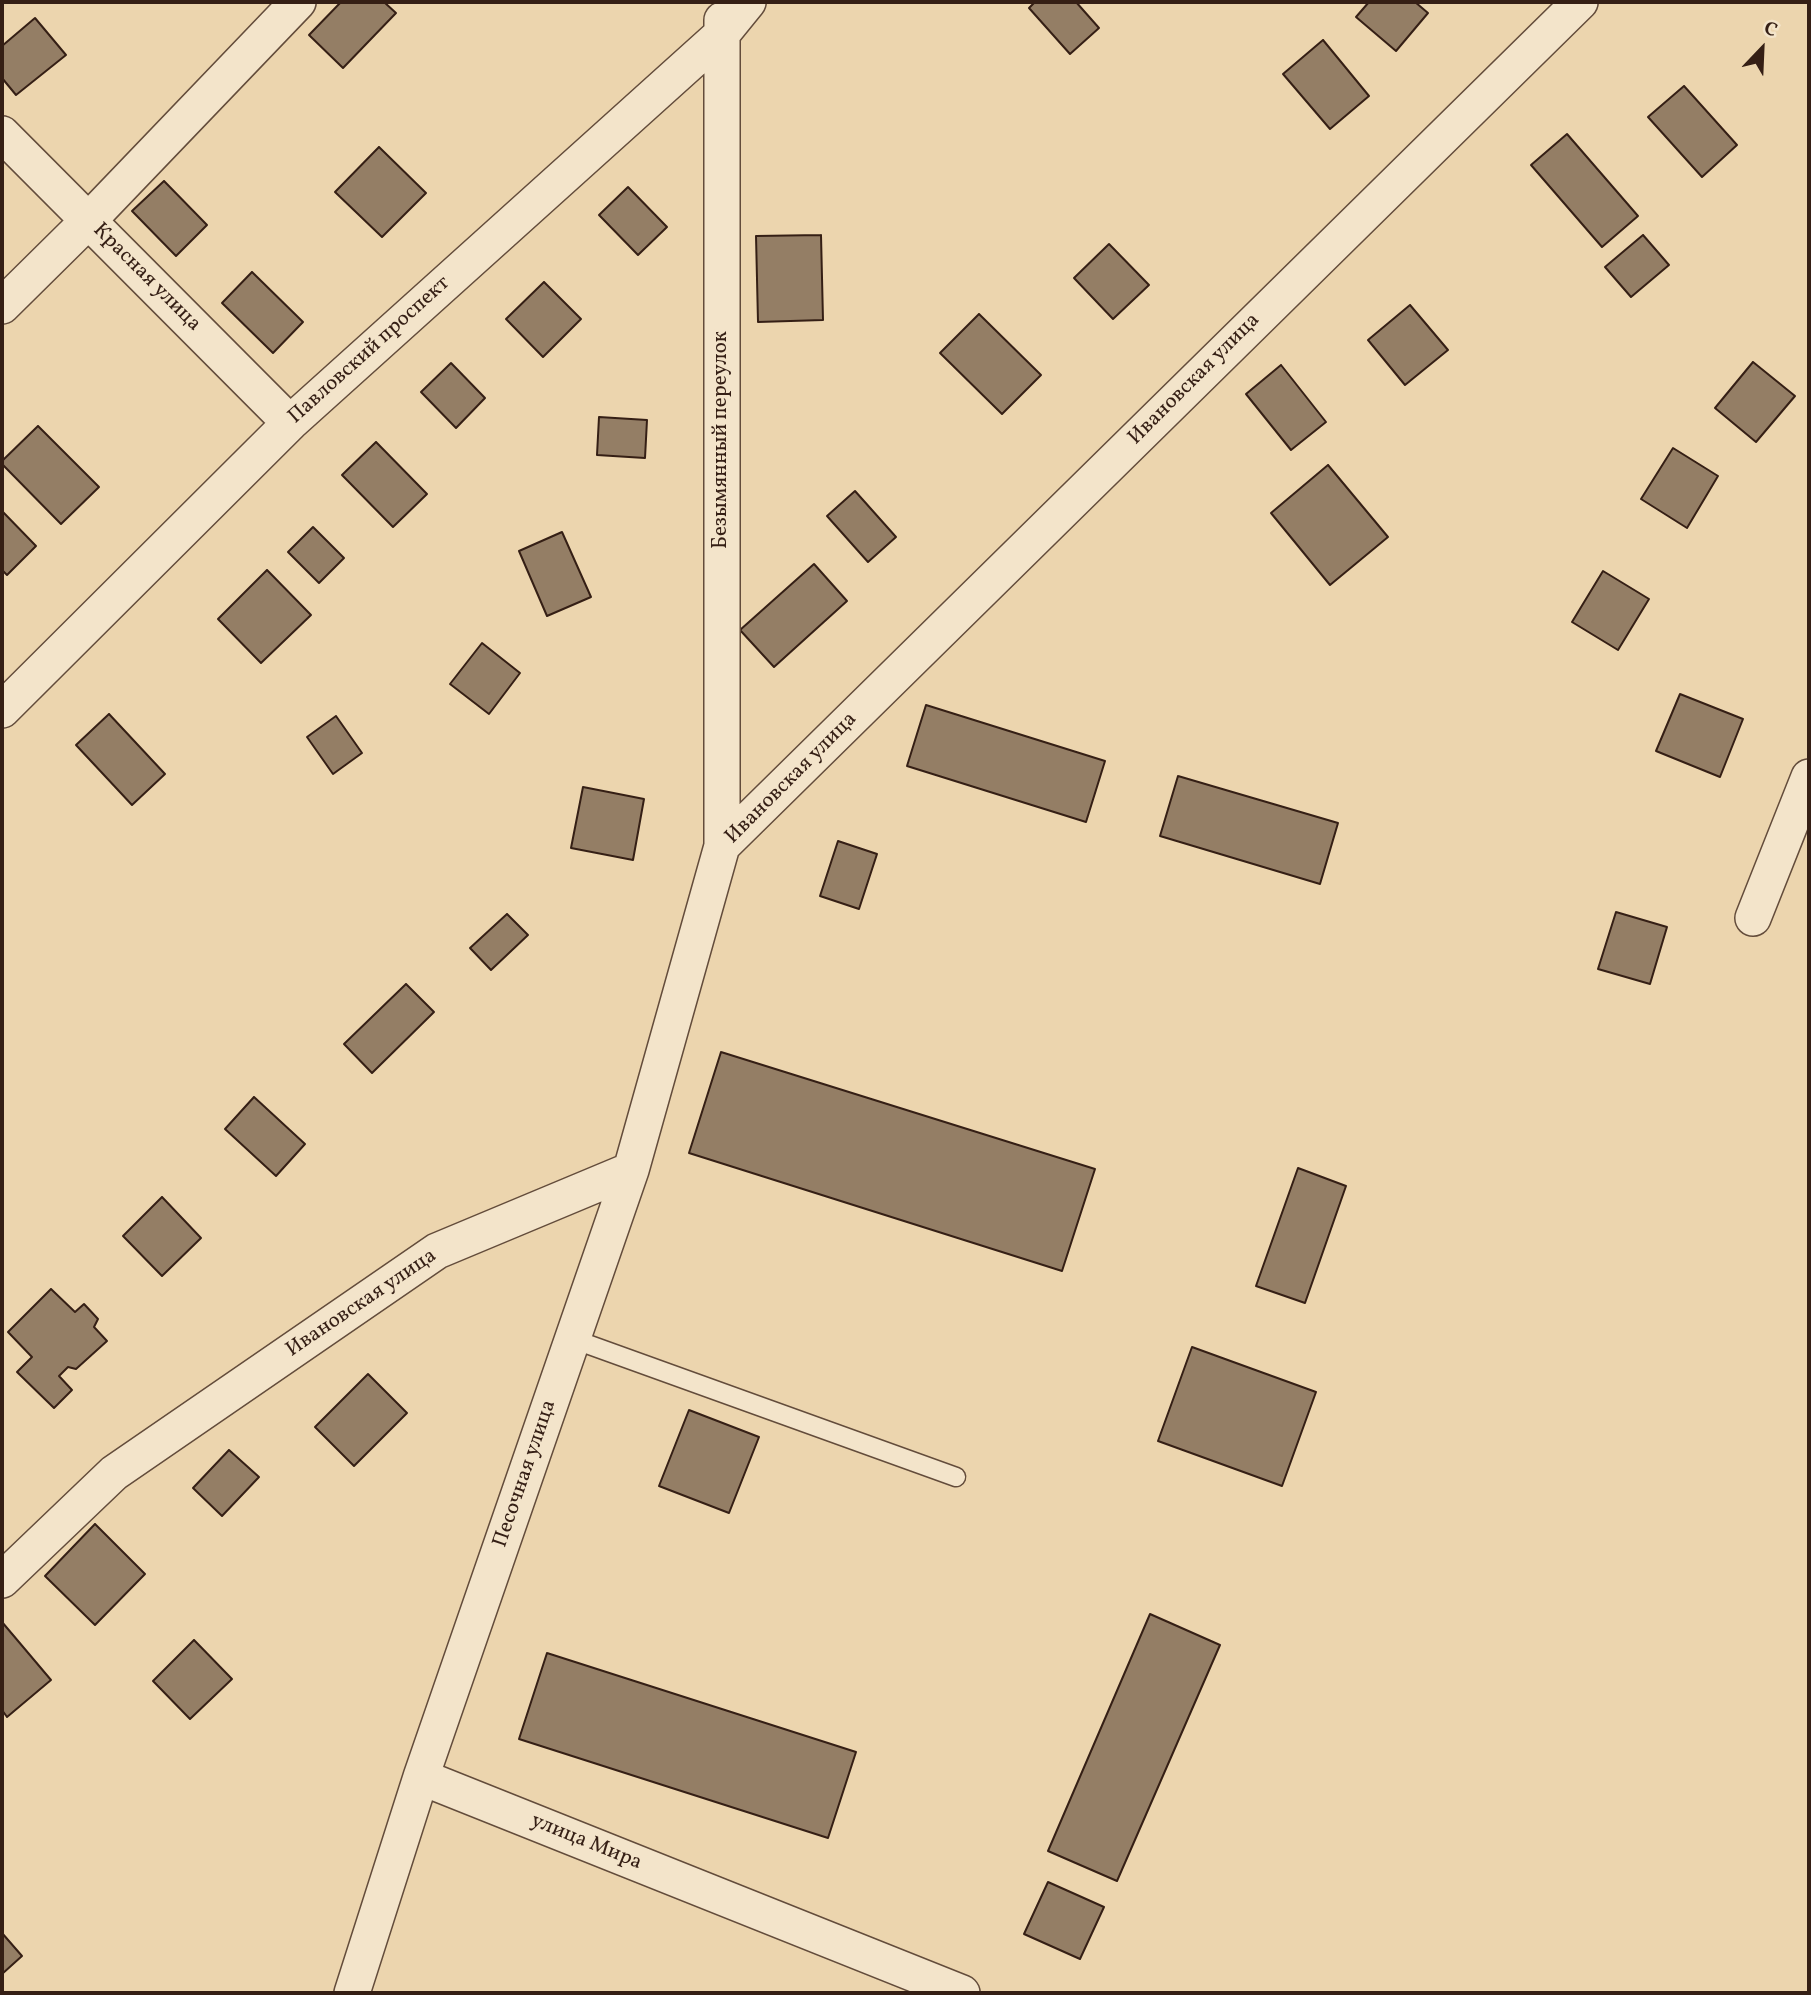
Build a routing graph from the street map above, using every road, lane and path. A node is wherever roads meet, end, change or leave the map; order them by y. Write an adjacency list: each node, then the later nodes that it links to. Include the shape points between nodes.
1 (298, 2): 6 (street)
2 (748, 2): 4 (street, Павловский проспект)
3 (1580, 2): 11 (street, Ивановская улица)
4 (722, 18): 8 (street, Павловский проспект); 11 (street, Безымянный переулок)
5 (2, 134): 6 (street, Красная улица)
6 (88, 220): 7 (street); 8 (street, Красная улица)
7 (2, 306)
8 (290, 423): 9 (street, Павловский проспект)
9 (2, 710)
10 (1809, 777): 12 (street)
11 (722, 846): 13 (street, Ивановская улица)
12 (1753, 918)
13 (631, 1170): 14 (street, Песочная улица); 16 (street, Ивановская улица, via 437,1251 114,1473)
14 (573, 1339): 15 (lane); 17 (street, Песочная улица)
15 (956, 1477)
16 (2, 1580)
17 (421, 1777): 18 (street); 19 (street, улица Мира)
18 (352, 1993)
19 (962, 1993)

